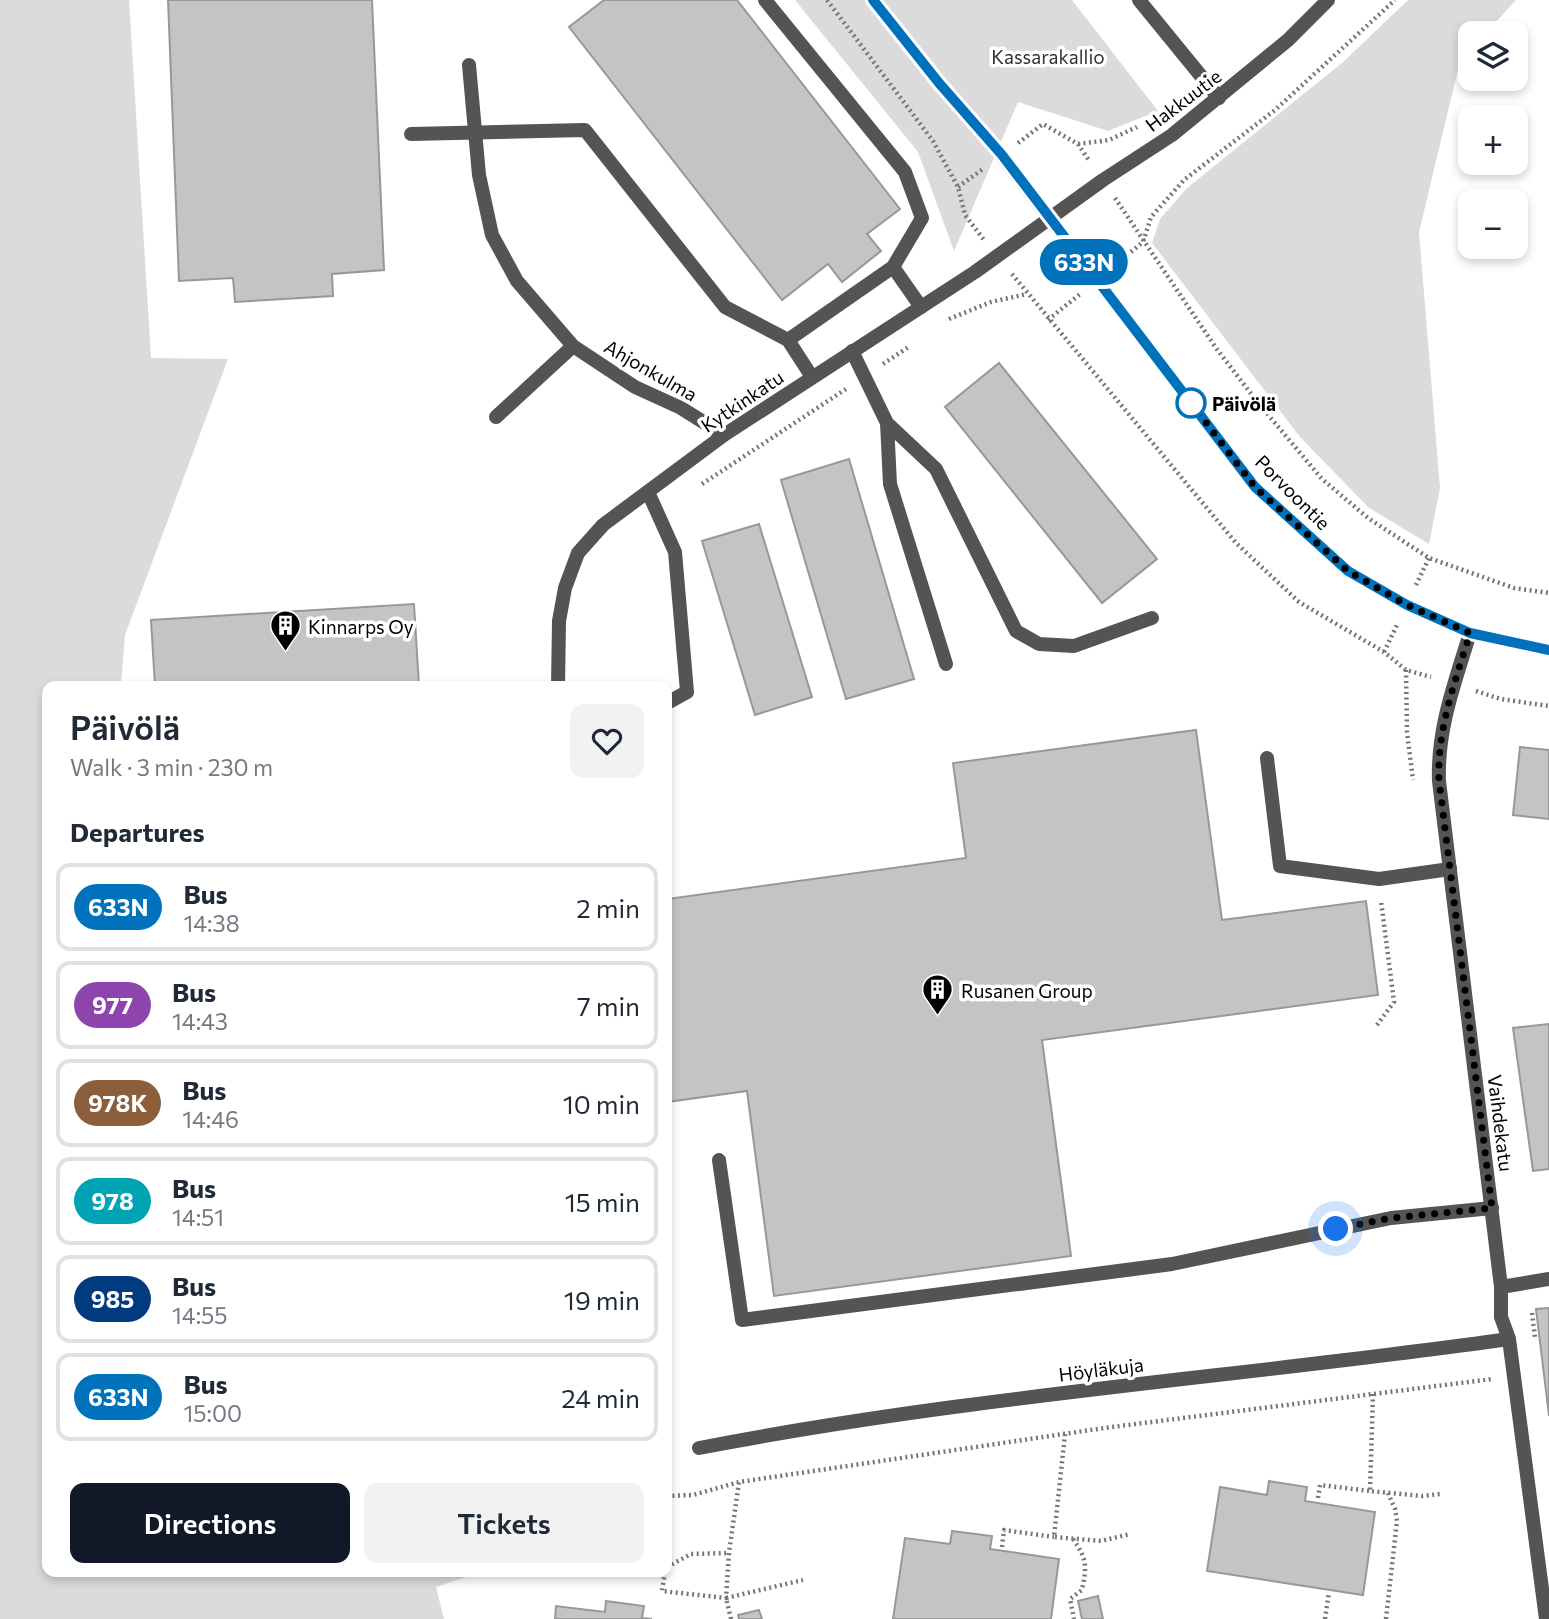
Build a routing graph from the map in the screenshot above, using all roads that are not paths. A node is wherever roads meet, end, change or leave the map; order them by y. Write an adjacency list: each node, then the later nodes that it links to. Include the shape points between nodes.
1 (765, 0): 10 (street, via 905,172 922,218)
2 (873, 0): 9 (street, Porvoontie)
3 (1139, 0): 6 (street)
4 (1328, 0): 6 (street, Hakkuutie)
5 (469, 65): 7 (street, Ahjonkulma)
6 (1219, 98): 9 (street, Hakkuutie)
7 (475, 132): 8 (street); 12 (street, via 586,130 725,307); 13 (street, Ahjonkulma, via 492,235 517,281)
8 (411, 134)
9 (1050, 218): 11 (street, Kytkinkatu); 21 (street, Porvoontie, via 1255,487 1348,571 1407,605)
10 (893, 267): 11 (street); 12 (street)
11 (921, 307): 14 (street, Kytkinkatu)
12 (788, 340): 15 (street)
13 (573, 346): 16 (street); 18 (street, Ahjonkulma, via 635,387)
14 (852, 351): 15 (street, Kytkinkatu); 17 (street)
15 (812, 377): 18 (street, Kytkinkatu)
16 (496, 417)
17 (887, 423): 20 (street, via 936,469 1016,631 1039,644 1074,646); 23 (street, via 890,485)
18 (724, 435): 19 (street, Kytkinkatu)
19 (648, 492): 24 (street, Kytkinkatu, via 603,525 579,553 565,588 559,621); 25 (street, via 675,552 687,692)
20 (1152, 618)
21 (1470, 633): 22 (street, Porvoontie); 27 (street, Vaihdekatu, via 1438,756)
22 (1549, 650)
23 (946, 664)
24 (558, 681)
25 (672, 700)
26 (1267, 758): 27 (street, via 1280,866 1378,879)
27 (1450, 869): 29 (street, Vaihdekatu)
28 (719, 1160): 29 (street, via 742,1320 1172,1264 1391,1218)
29 (1492, 1208): 31 (street, Vaihdekatu)
30 (1549, 1279): 31 (street)
31 (1501, 1287): 32 (street, Vaihdekatu, via 1501,1317)
32 (1509, 1339): 33 (street, Höyläkuja, via 1085,1390); 34 (street, Vaihdekatu)
33 (699, 1448)
34 (1546, 1619)

